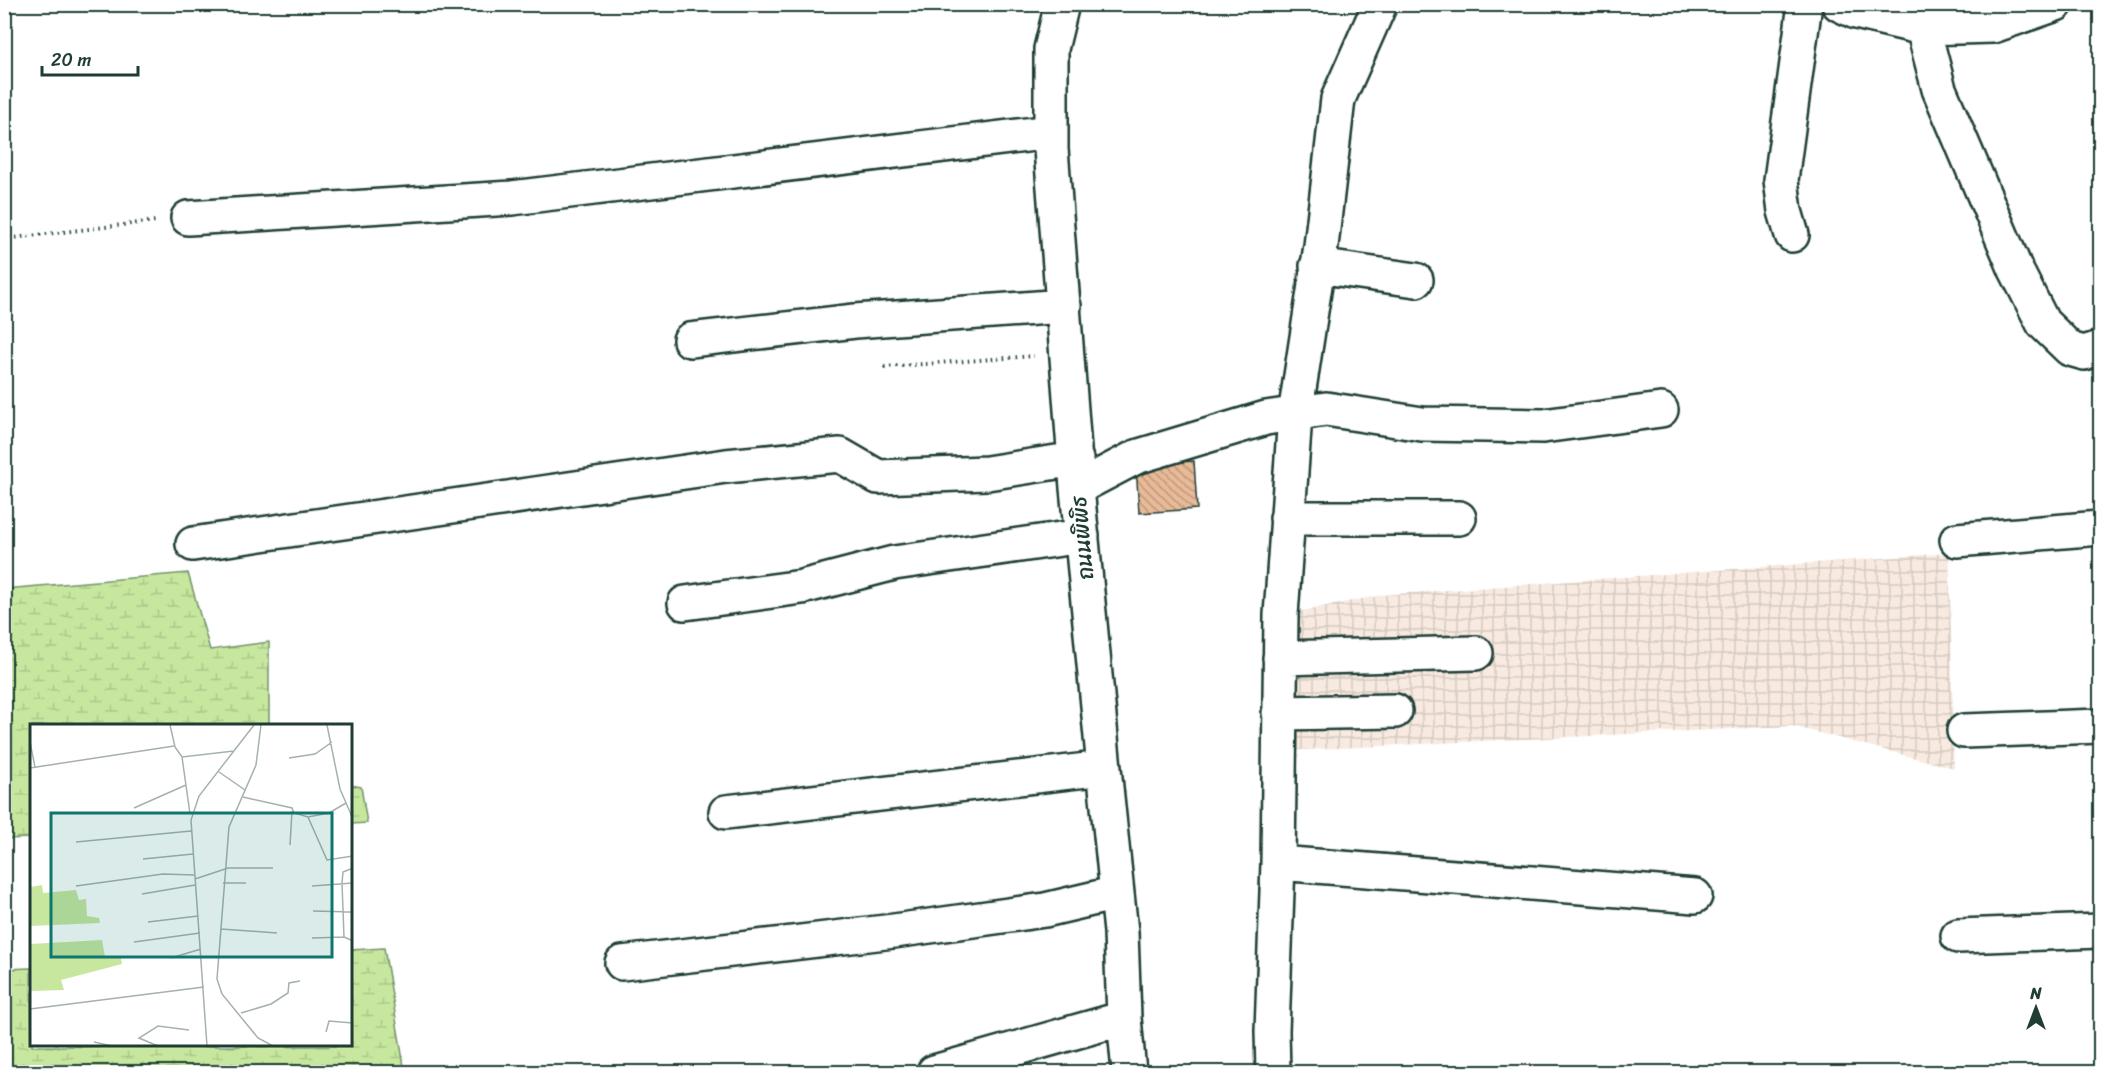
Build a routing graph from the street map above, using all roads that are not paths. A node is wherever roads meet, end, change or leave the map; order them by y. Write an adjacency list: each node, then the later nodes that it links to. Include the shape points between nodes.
1 (1045, 4): 8 (street)
2 (1062, 4): 8 (street, ถนนพิพิธ)
3 (1380, 4): 12 (street, via 1338,99)
4 (1805, 4): 11 (street, via 1781,180)
5 (1839, 4): 7 (street, via 1856,12)
6 (2056, 4): 7 (street, via 1993,26)
7 (1923, 28): 16 (street, via 1939,89 2016,270 2043,323 2070,349 2084,353)
8 (1051, 49): 9 (street, ถนนพิพิธ)
9 (1051, 132): 10 (street, via 512,198); 14 (street, ถนนพิพิธ)
10 (188, 218)
11 (1792, 235)
12 (1317, 266): 13 (street); 18 (street)
13 (1416, 280)
14 (1064, 306): 15 (street, via 855,321); 19 (street, ถนนพิพิธ)
15 (690, 340)
16 (2100, 348)
17 (1661, 410): 18 (street, via 1543,426 1422,424 1326,409)
18 (1295, 415): 19 (street, via 1266,418); 20 (street)
19 (1077, 474): 23 (street, ถนนพิพิธ); 25 (street, via 878,477 840,454 715,468)
20 (1287, 518): 21 (street); 28 (street)
21 (1459, 518)
22 (2100, 528): 24 (street)
23 (1082, 536): 26 (street, via 894,563 802,587); 33 (street, ถนนพิพิธ)
24 (1957, 540)
25 (193, 544)
26 (685, 603)
27 (1476, 653): 28 (street)
28 (1280, 658): 30 (street)
29 (1395, 711): 30 (street)
30 (1279, 713): 35 (street)
31 (2100, 726): 32 (street)
32 (1964, 731)
33 (1104, 768): 34 (street); 36 (street, ถนนพิพิธ)
34 (726, 812)
35 (1278, 863): 37 (street); 44 (street)
36 (1117, 893): 40 (street, via 1046,910); 41 (street, ถนนพิพิธ)
37 (1695, 896)
38 (2100, 931): 39 (street)
39 (1958, 936)
40 (622, 963)
41 (1124, 1018): 42 (street); 43 (street, ถนนพิพิธ)
42 (934, 1072)
43 (1129, 1072)
44 (1273, 1072)

